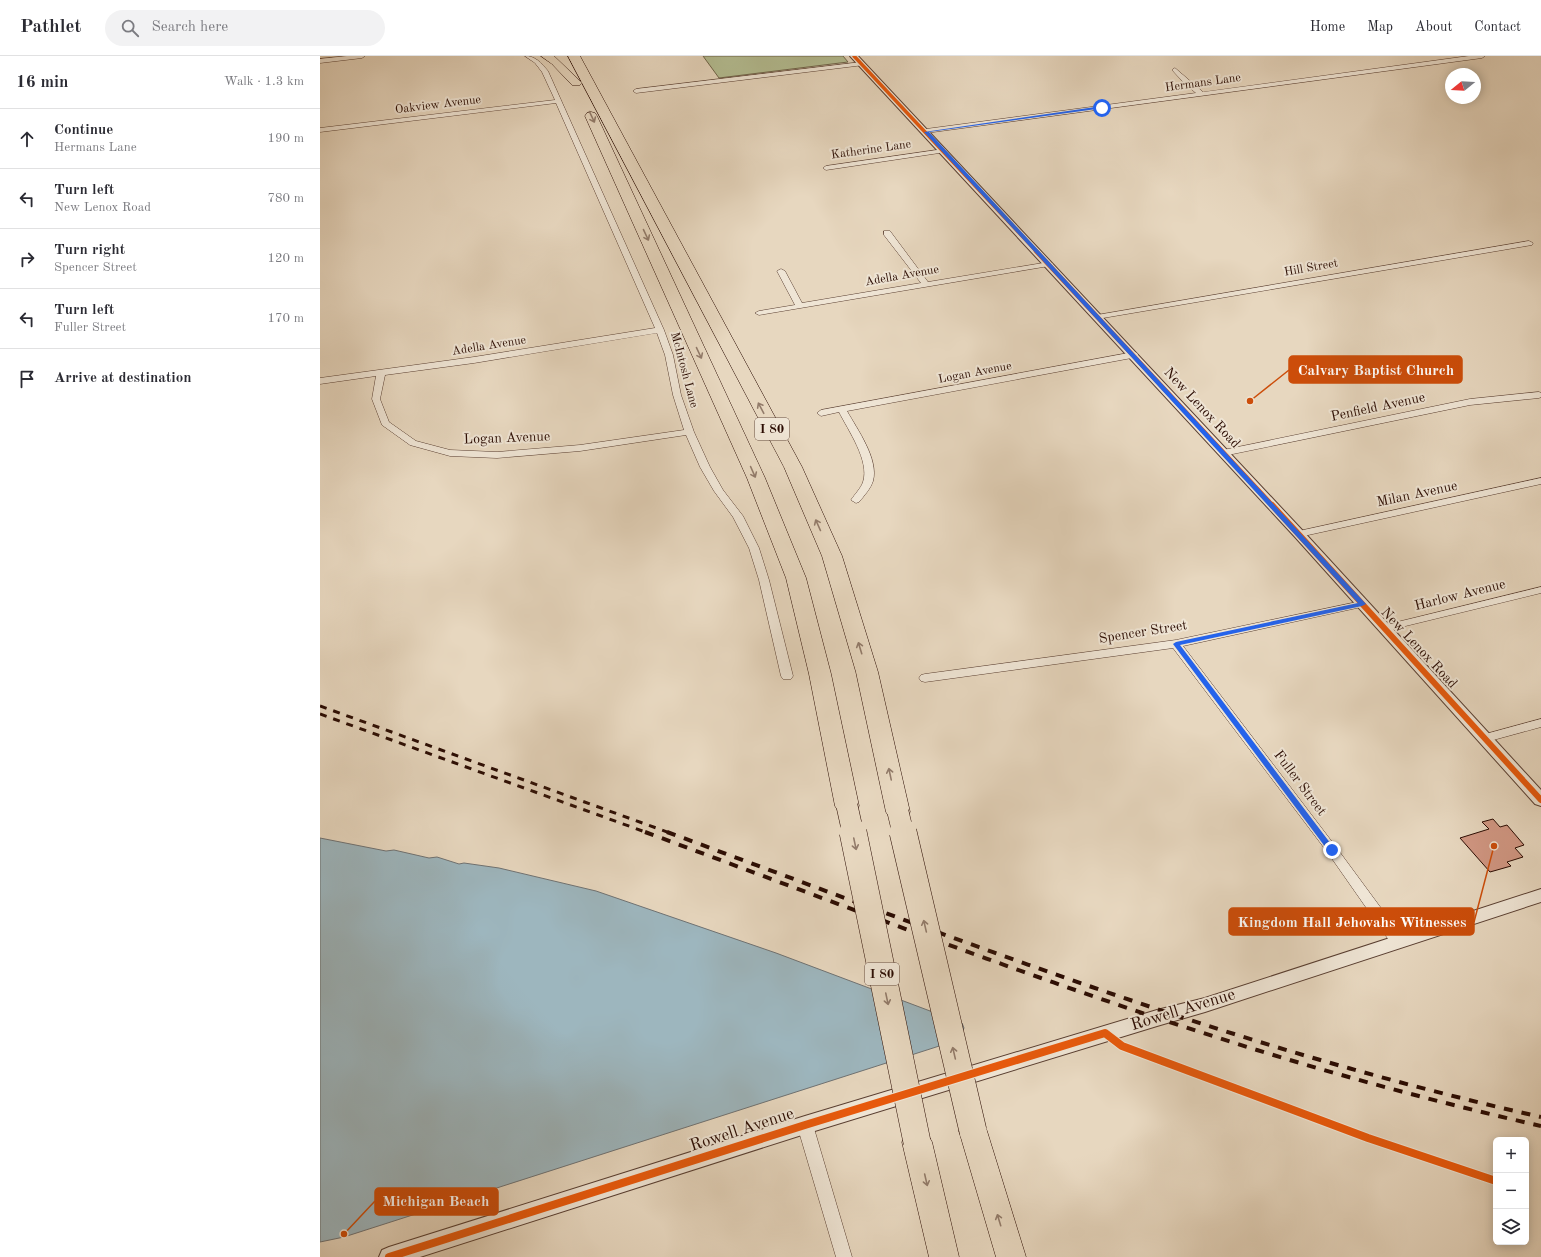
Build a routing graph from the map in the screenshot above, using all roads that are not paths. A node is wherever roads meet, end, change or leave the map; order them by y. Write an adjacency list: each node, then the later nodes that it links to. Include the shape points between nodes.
1 (362, 56): 7 (street)
2 (528, 56): 12 (street, McIntosh Lane, via 545,71)
3 (547, 56): 8 (highway, via 556,62)
4 (564, 56): 8 (highway, I 80)
5 (1482, 56): 11 (street, Hermans Lane)
6 (858, 60): 10 (street); 14 (street, New Lenox Road)
7 (320, 61)
8 (580, 66): 51 (highway, I 80, one-way to 51, bridge, via 756,478 796,578 820,674 917,1142); 52 (highway, I 80, one-way to 8, bridge, via 973,1132 867,672 832,556 793,467)
9 (1175, 70): 11 (street)
10 (636, 91)
11 (1202, 94): 14 (street, Hermans Lane)
12 (559, 101): 13 (street, Oakview Avenue); 25 (street, McIntosh Lane)
13 (320, 130)
14 (926, 132): 15 (street, New Lenox Road)
15 (944, 151): 16 (street, Katherine Lane); 19 (street, New Lenox Road)
16 (826, 168)
17 (887, 232): 21 (street)
18 (1529, 243): 24 (street, Hill Street)
19 (1049, 264): 21 (street, Adella Avenue); 24 (street, New Lenox Road)
20 (781, 271): 22 (street)
21 (925, 284): 22 (street, Adella Avenue)
22 (799, 305): 23 (street, Adella Avenue)
23 (759, 313)
24 (1098, 317): 26 (street, New Lenox Road)
25 (660, 330): 27 (street, Adella Avenue); 32 (street, McIntosh Lane)
26 (1134, 356): 30 (street, Logan Avenue); 33 (street, New Lenox Road)
27 (381, 374): 28 (street, Adella Avenue); 32 (street, Logan Avenue, via 376,399 385,423 413,443 450,453 497,455 540,452)
28 (320, 381)
29 (1539, 395): 33 (street, Penfield Avenue, via 1470,402)
30 (842, 410): 31 (street, Logan Avenue); 35 (street, via 867,458 870,471 867,482)
31 (821, 413)
32 (689, 432): 41 (street, McIntosh Lane, via 705,467 738,516 754,548 768,594)
33 (1223, 454): 36 (street, New Lenox Road)
34 (1541, 481): 36 (street, Milan Avenue)
35 (856, 500)
36 (1299, 534): 38 (street, New Lenox Road)
37 (1541, 590): 39 (street, Harlow Avenue)
38 (1362, 604): 39 (street, New Lenox Road); 40 (street, Spencer Street)
39 (1385, 628): 44 (street, New Lenox Road)
40 (1176, 644): 42 (street, Spencer Street); 47 (street, Fuller Street, via 1332,850)
41 (787, 676)
42 (925, 678)
43 (1541, 723): 44 (street)
44 (1486, 738): 45 (street, New Lenox Road)
45 (1541, 800)
46 (1541, 895): 47 (street, Rowell Avenue)
47 (1398, 942): 48 (street, Rowell Avenue, via 1205,1005)
48 (805, 1125): 49 (street, Rowell Avenue); 50 (street)
49 (389, 1257)
50 (844, 1257)
51 (944, 1257)
52 (1011, 1257)

